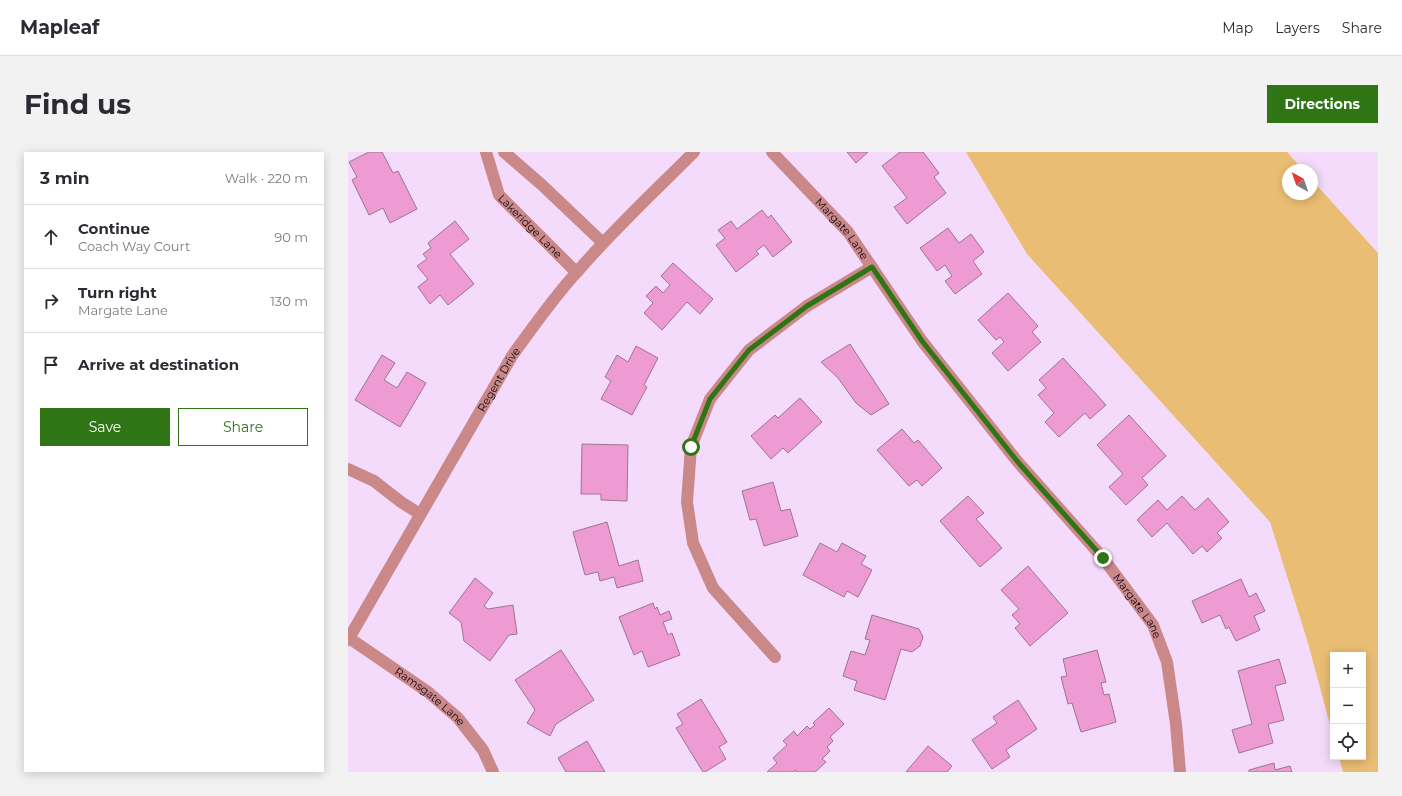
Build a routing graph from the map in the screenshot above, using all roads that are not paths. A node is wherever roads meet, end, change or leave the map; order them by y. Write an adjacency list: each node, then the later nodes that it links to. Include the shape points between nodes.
1 (486, 152): 7 (street, Lakeridge Lane, via 500,195)
2 (504, 152): 5 (street)
3 (694, 152): 5 (street, Regent Drive)
4 (772, 152): 6 (street, Margate Lane, via 848,232)
5 (603, 243): 7 (street, Regent Drive)
6 (872, 267): 11 (street, via 807,306 749,350 710,399 691,447 687,502 693,543 713,588); 13 (street, Margate Lane, via 922,341 1017,461 1103,558 1153,625 1167,662)
7 (576, 272): 9 (street, Regent Drive, via 512,356)
8 (348, 469): 9 (street, via 374,481)
9 (420, 514): 10 (street, Regent Drive)
10 (348, 639): 12 (street, Ramsgate Lane, via 428,692 458,718 483,750)
11 (775, 656)
12 (493, 772)
13 (1180, 772)

